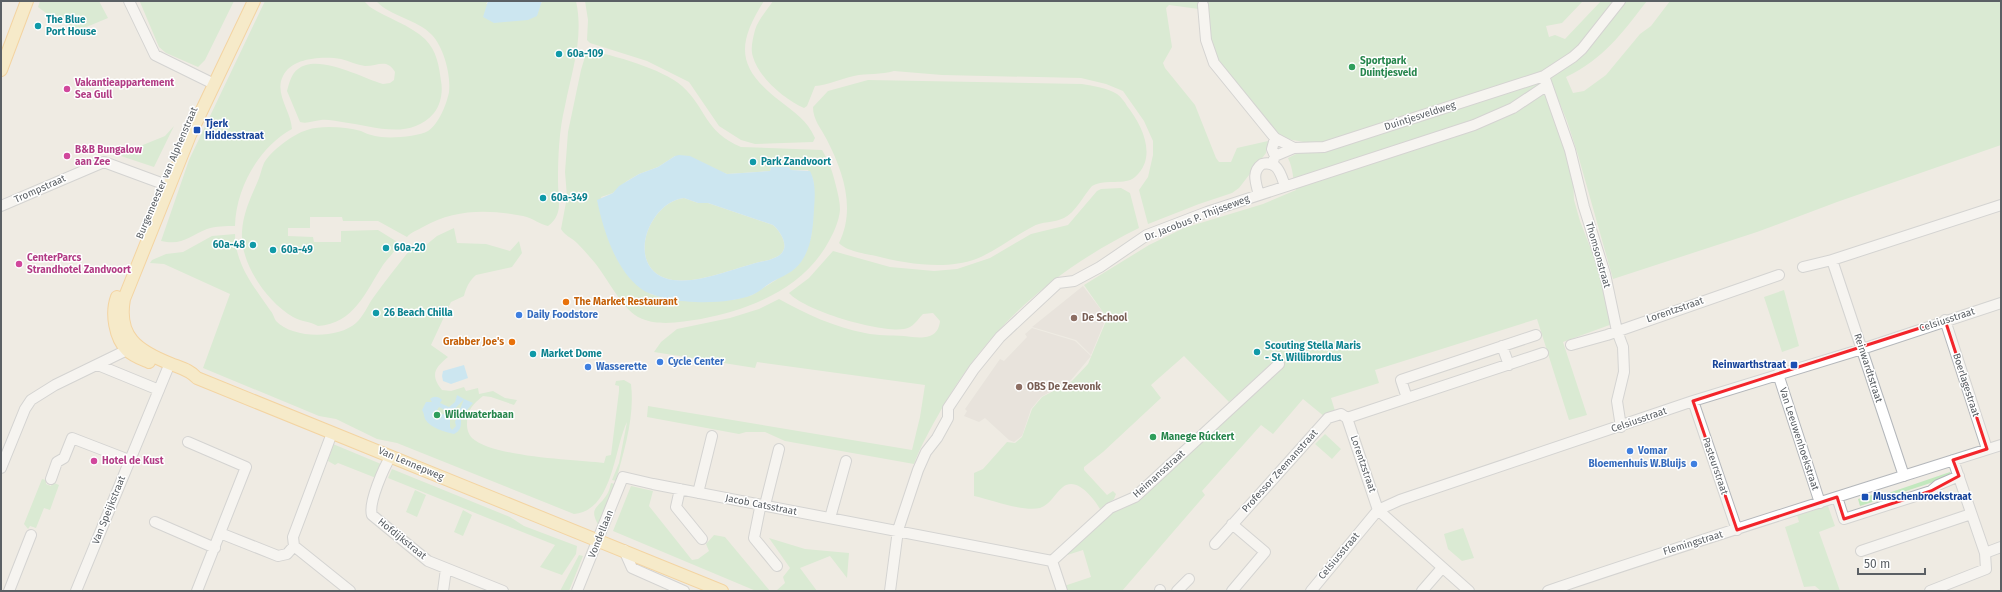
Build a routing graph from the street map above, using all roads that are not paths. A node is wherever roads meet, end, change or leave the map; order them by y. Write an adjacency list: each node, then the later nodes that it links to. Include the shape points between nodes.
1 (27, 1): 7 (main road)
2 (129, 1): 9 (street, via 155,55)
3 (246, 1): 9 (main road, Burgemeester van Alphenstraat)
4 (254, 1): 9 (main road, Burgemeester van Alphenstraat)
5 (1620, 1): 8 (street, Duintjesveldweg, via 1582,49)
6 (1203, 5): 10 (street, Duintjesveldweg, via 1206,40 1214,63)
7 (1, 70)
8 (1545, 81): 11 (street, Duintjesveldweg, via 1324,147); 14 (street, Dr. Jacobus P. Thijsseweg, via 1513,108 1474,125); 23 (street, Thomsonstraat, via 1570,150 1584,207 1605,274)
9 (210, 83): 13 (main road, Burgemeester van Alphenstraat, via 183,130)
10 (1275, 138): 11 (street, Duintjesveldweg); 12 (street)
11 (1294, 148): 12 (street, Duintjesveldweg)
12 (1273, 160): 14 (street); 15 (street, Duintjesveldweg, via 1262,164 1255,172)
13 (165, 185): 17 (street, Trompstraat, via 104,162); 27 (main road, Burgemeester van Alphenstraat, via 116,300 113,315 117,332)
14 (1285, 186): 15 (street, Dr. Jacobus P. Thijsseweg)
15 (1259, 195): 65 (street, Dr. Jacobus P. Thijsseweg, via 1147,235 1080,278 1058,283 1028,310 995,343 948,408 948,418 926,452 918,470)
16 (2001, 205): 18 (street)
17 (1, 206)
18 (1832, 260): 19 (street); 28 (street, Reinwardtstraat)
19 (1802, 267)
20 (1779, 274): 23 (street, Lorentzstraat)
21 (2001, 302): 22 (street, Celsiusstraat)
22 (1944, 320): 28 (street, Celsiusstraat); 45 (street, Boerlagestraat)
23 (1617, 331): 25 (street, Lorentzstraat); 39 (street, Thomsonstraat, via 1623,347 1624,361 1617,401)
24 (1536, 335): 26 (street)
25 (1571, 345)
26 (1502, 346): 32 (street); 36 (street, via 1401,380)
27 (130, 347): 31 (street); 33 (main road, Van Lennepweg)
28 (1862, 349): 34 (street, Celsiusstraat); 51 (street, Reinwardtstraat)
29 (1543, 353): 32 (street)
30 (1279, 364): 78 (street, Heimansstraat, via 1135,497 1110,508)
31 (98, 365): 35 (street); 50 (street, via 55,385 31,400)
32 (1509, 365): 36 (street)
33 (169, 367): 35 (street, Van Speijkstraat); 40 (main road, Van Lennepweg, via 190,378 198,378)
34 (1778, 374): 37 (street, Celsiusstraat); 58 (street, Van Leeuwenhoekstraat)
35 (159, 390): 47 (street, Van Speijkstraat)
36 (1407, 398): 38 (street)
37 (1693, 401): 39 (street, Celsiusstraat); 66 (street, Pasteurstraat)
38 (1347, 418): 60 (street, Lorentzstraat); 64 (street, Professor Zeemanstraat, via 1341,414 1328,418)
39 (1621, 426): 60 (street, Celsiusstraat, via 1400,500)
40 (332, 433): 46 (main road, Van Lennepweg); 72 (street, via 293,537)
41 (712, 436): 56 (street)
42 (188, 442): 67 (street, via 246,467)
43 (2001, 445): 45 (street, Flemingstraat)
44 (779, 449): 59 (street)
45 (1987, 449): 48 (street, Flemingstraat)
46 (391, 456): 70 (main road, Van Lennepweg); 81 (street, Hofdijkstraat, via 370,510 372,515 428,560)
47 (129, 460): 54 (street, via 72,438 64,458 57,462); 85 (street, Van Speijkstraat)
48 (1953, 460): 51 (street, Flemingstraat); 52 (street)
49 (846, 461): 62 (street)
50 (1, 468)
51 (1904, 476): 57 (street, Flemingstraat)
52 (1959, 476): 57 (street, via 1938,484 1931,491 1844,519); 61 (street)
53 (623, 477): 55 (street, Jacob Catsstraat); 70 (street, Vondellaan)
54 (51, 479)
55 (680, 490): 56 (street, Jacob Catsstraat); 69 (street, via 676,507)
56 (698, 493): 59 (street, Jacob Catsstraat)
57 (1838, 497): 58 (street, Flemingstraat)
58 (1820, 503): 66 (street, Flemingstraat)
59 (765, 505): 62 (street, Jacob Catsstraat); 79 (street, via 760,508 754,538)
60 (1378, 510): 80 (street); 97 (street, Celsiusstraat)
61 (1971, 514): 76 (street); 77 (street)
62 (830, 518): 65 (street, Jacob Catsstraat)
63 (155, 522): 74 (street)
64 (1232, 524): 71 (street, Professor Zeemanstraat); 96 (street, via 1265,552)
65 (898, 530): 78 (street); 93 (street, Dr. Jacobus P. Thijsseweg)
66 (1736, 530): 83 (street, Flemingstraat, via 1692,542)
67 (220, 533): 72 (street, via 278,556 287,554); 74 (street)
68 (31, 535): 84 (street)
69 (702, 539)
70 (599, 540): 75 (main road, Van Lennepweg); 90 (street, Vondellaan)
71 (1215, 544)
72 (294, 546): 87 (street)
73 (2001, 547): 77 (street)
74 (214, 548): 86 (street)
75 (624, 550): 91 (street, via 632,568); 92 (main road, Van Lennepweg)
76 (1861, 551)
77 (1985, 553): 100 (street, via 1986,569)
78 (1052, 561): 94 (street)
79 (777, 566)
80 (1442, 568): 98 (street); 99 (street)
81 (446, 569): 88 (street); 89 (street, Hofdijkstraat)
82 (1189, 579): 95 (street)
83 (1552, 590)
84 (9, 591)
85 (76, 591)
86 (197, 591)
87 (350, 591)
88 (443, 591)
89 (504, 591)
90 (578, 591)
91 (684, 591)
92 (722, 591)
93 (890, 591)
94 (1062, 591)
95 (1177, 591)
96 (1232, 591)
97 (1311, 591)
98 (1422, 591)
99 (1469, 591)
100 (1930, 591)

